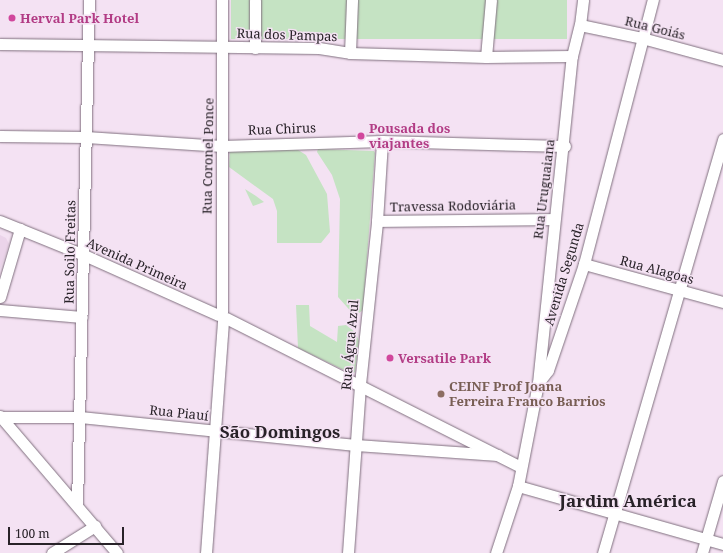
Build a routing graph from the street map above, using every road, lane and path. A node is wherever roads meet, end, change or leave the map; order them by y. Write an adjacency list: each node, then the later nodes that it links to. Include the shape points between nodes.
1 (89, 0): 11 (street, Rua Soilo Freitas)
2 (222, 0): 12 (street, Rua Coronel Ponce)
3 (255, 0): 13 (street)
4 (352, 0): 14 (street)
5 (491, 0): 16 (street)
6 (583, 0): 8 (street, Rua Uruguaiana)
7 (653, 0): 9 (street, Avenida Segunda)
8 (580, 26): 9 (street, Rua Goiás); 15 (street, Rua Uruguaiana)
9 (642, 38): 17 (street, Rua Goiás); 29 (street, Avenida Segunda)
10 (0, 44): 11 (street, Rua dos Pampas)
11 (88, 45): 12 (street, Rua dos Pampas); 19 (street, Rua Soilo Freitas)
12 (223, 47): 13 (street, Rua dos Pampas); 22 (street, Rua Coronel Ponce)
13 (255, 48): 14 (street, Rua dos Pampas, via 319,48)
14 (350, 53): 16 (street, Rua dos Pampas)
15 (572, 56): 16 (street, Rua dos Pampas); 23 (street, Rua Uruguaiana)
16 (486, 57)
17 (723, 60)
18 (0, 136): 19 (street, Rua Chirus)
19 (86, 137): 22 (street, Rua Chirus); 28 (street, Rua Soilo Freitas)
20 (723, 139): 30 (street)
21 (382, 141): 22 (street, Rua Chirus); 23 (street, Rua Chirus); 26 (street, Rua Água Azul)
22 (222, 146): 35 (street, Rua Coronel Ponce)
23 (565, 146): 24 (street, Rua Uruguaiana)
24 (554, 219): 26 (street, Travessa Rodoviária); 36 (street, Rua Uruguaiana)
25 (0, 221): 27 (street, Avenida Primeira)
26 (377, 221): 37 (street, Rua Água Azul)
27 (20, 229): 28 (street, Avenida Primeira); 31 (street)
28 (84, 255): 34 (street, Rua Soilo Freitas); 35 (street, Avenida Primeira)
29 (584, 264): 30 (street, Rua Alagoas); 36 (street, Avenida Segunda, via 548,370)
30 (680, 291): 32 (street, Rua Alagoas); 47 (street)
31 (0, 297)
32 (723, 302)
33 (0, 310): 34 (street)
34 (82, 317): 39 (street, Rua Soilo Freitas)
35 (222, 317): 37 (street, Avenida Primeira); 40 (street, Rua Coronel Ponce)
36 (538, 383): 43 (street, Avenida Segunda)
37 (360, 384): 41 (street, Rua Água Azul); 42 (street, Avenida Primeira)
38 (0, 416): 39 (street, Rua Piauí); 46 (street)
39 (80, 417): 40 (street, Rua Piauí); 46 (street, Rua Soilo Freitas)
40 (216, 432): 41 (street, Rua Piauí); 53 (street, Rua Coronel Ponce)
41 (356, 445): 42 (street, Rua Piauí); 54 (street, Rua Água Azul)
42 (498, 455): 43 (street, Avenida Primeira)
43 (521, 467): 45 (street, Avenida Segunda)
44 (723, 481): 49 (street)
45 (518, 486): 47 (street); 55 (street, Avenida Segunda)
46 (77, 505): 48 (street)
47 (614, 513): 49 (street); 56 (street)
48 (95, 526): 51 (street); 52 (street)
49 (706, 539): 50 (street); 57 (street)
50 (723, 544)
51 (52, 553)
52 (117, 553)
53 (206, 553)
54 (348, 553)
55 (496, 553)
56 (603, 553)
57 (702, 553)

